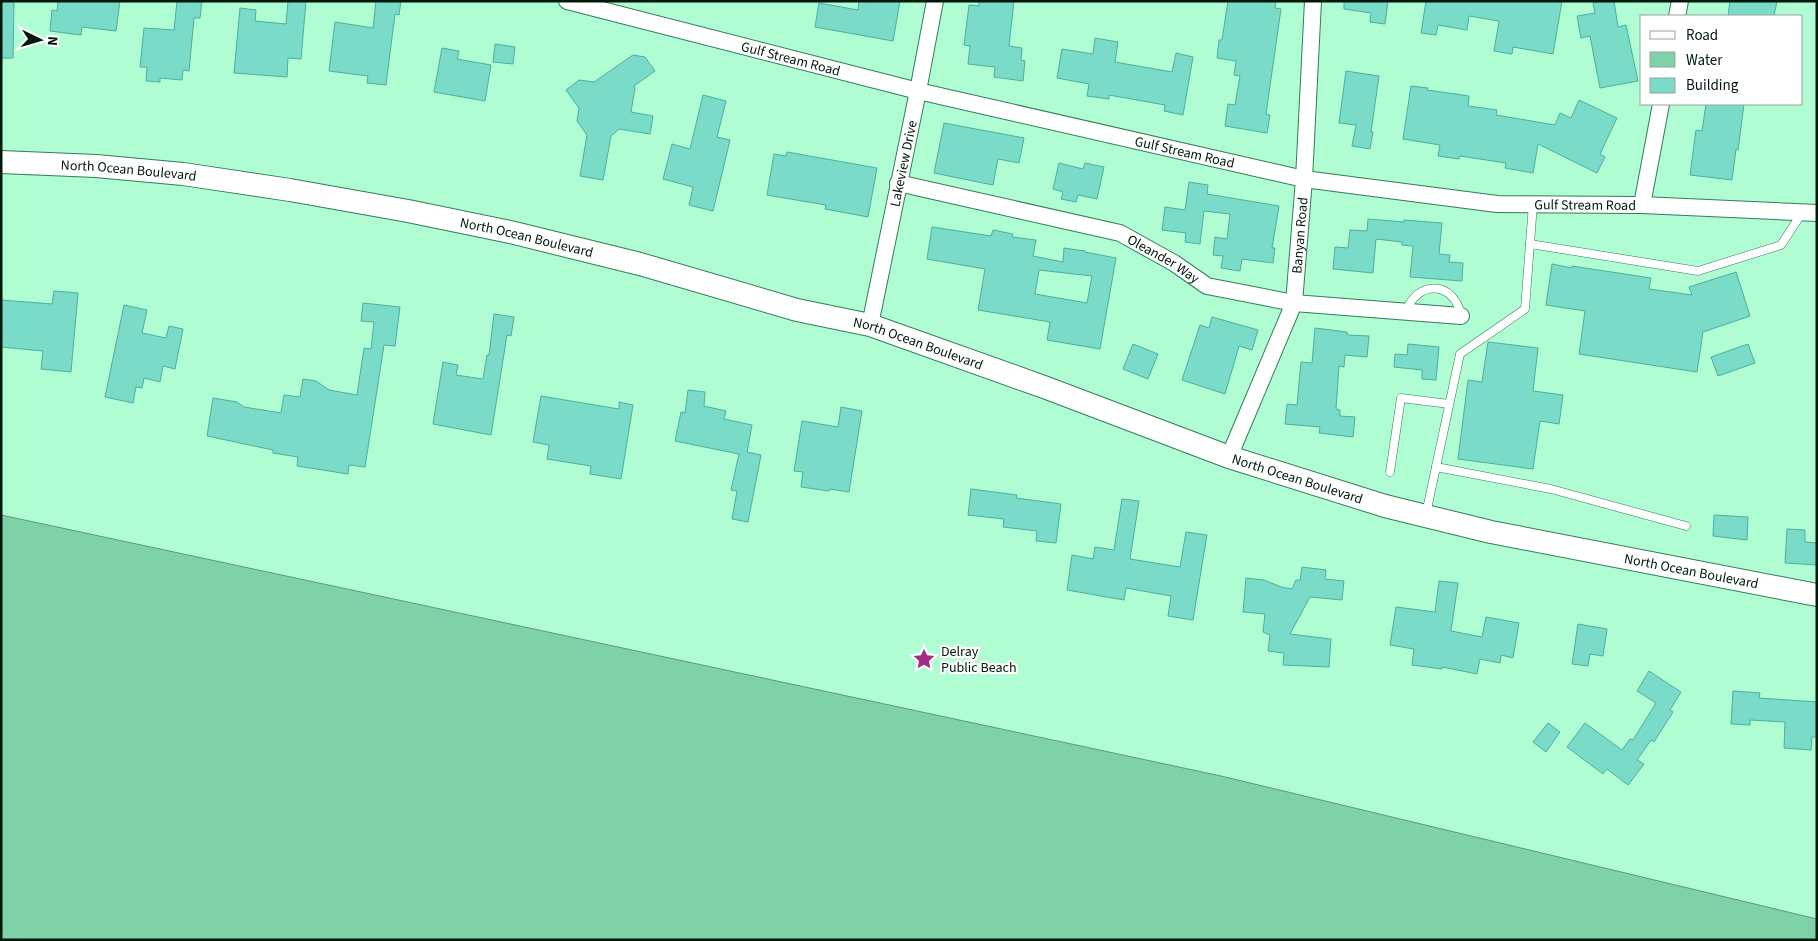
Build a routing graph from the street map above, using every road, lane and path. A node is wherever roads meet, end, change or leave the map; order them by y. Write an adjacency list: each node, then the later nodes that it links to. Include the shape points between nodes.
1 (567, 1): 6 (street, Gulf Stream Road)
2 (935, 1): 6 (street, Lakeview Drive)
3 (1313, 1): 9 (street, Banyan Road)
4 (1680, 1): 5 (street)
5 (1677, 15)
6 (918, 91): 9 (street, Gulf Stream Road); 10 (street, Lakeview Drive)
7 (1661, 105): 12 (street)
8 (1, 162): 18 (main road, North Ocean Boulevard, via 183,174 408,211 510,232 797,310)
9 (1304, 178): 11 (street, Gulf Stream Road, via 1497,204); 15 (street, Banyan Road)
10 (898, 182): 15 (street, Oleander Way, via 1120,233 1174,262 1207,286); 18 (street, Lakeview Drive)
11 (1533, 204): 12 (street, Gulf Stream Road); 14 (lane)
12 (1642, 205): 13 (street, Gulf Stream Road)
13 (1810, 212): 14 (lane, via 1781,245 1698,271)
14 (1530, 244): 19 (lane, via 1525,309 1460,354)
15 (1294, 303): 16 (street, Oleander Way); 20 (street, Banyan Road)
16 (1406, 312): 17 (street, Oleander Way); 17 (lane, via 1414,296 1431,288 1440,289 1455,299)
17 (1461, 316)
18 (870, 325): 20 (main road, North Ocean Boulevard)
19 (1449, 404): 21 (lane); 22 (lane, via 1401,398)
20 (1229, 457): 23 (main road, North Ocean Boulevard)
21 (1436, 467): 23 (lane); 24 (lane, via 1551,489)
22 (1390, 472)
23 (1426, 516): 25 (main road, North Ocean Boulevard, via 1490,532)
24 (1686, 526)
25 (1817, 595)

